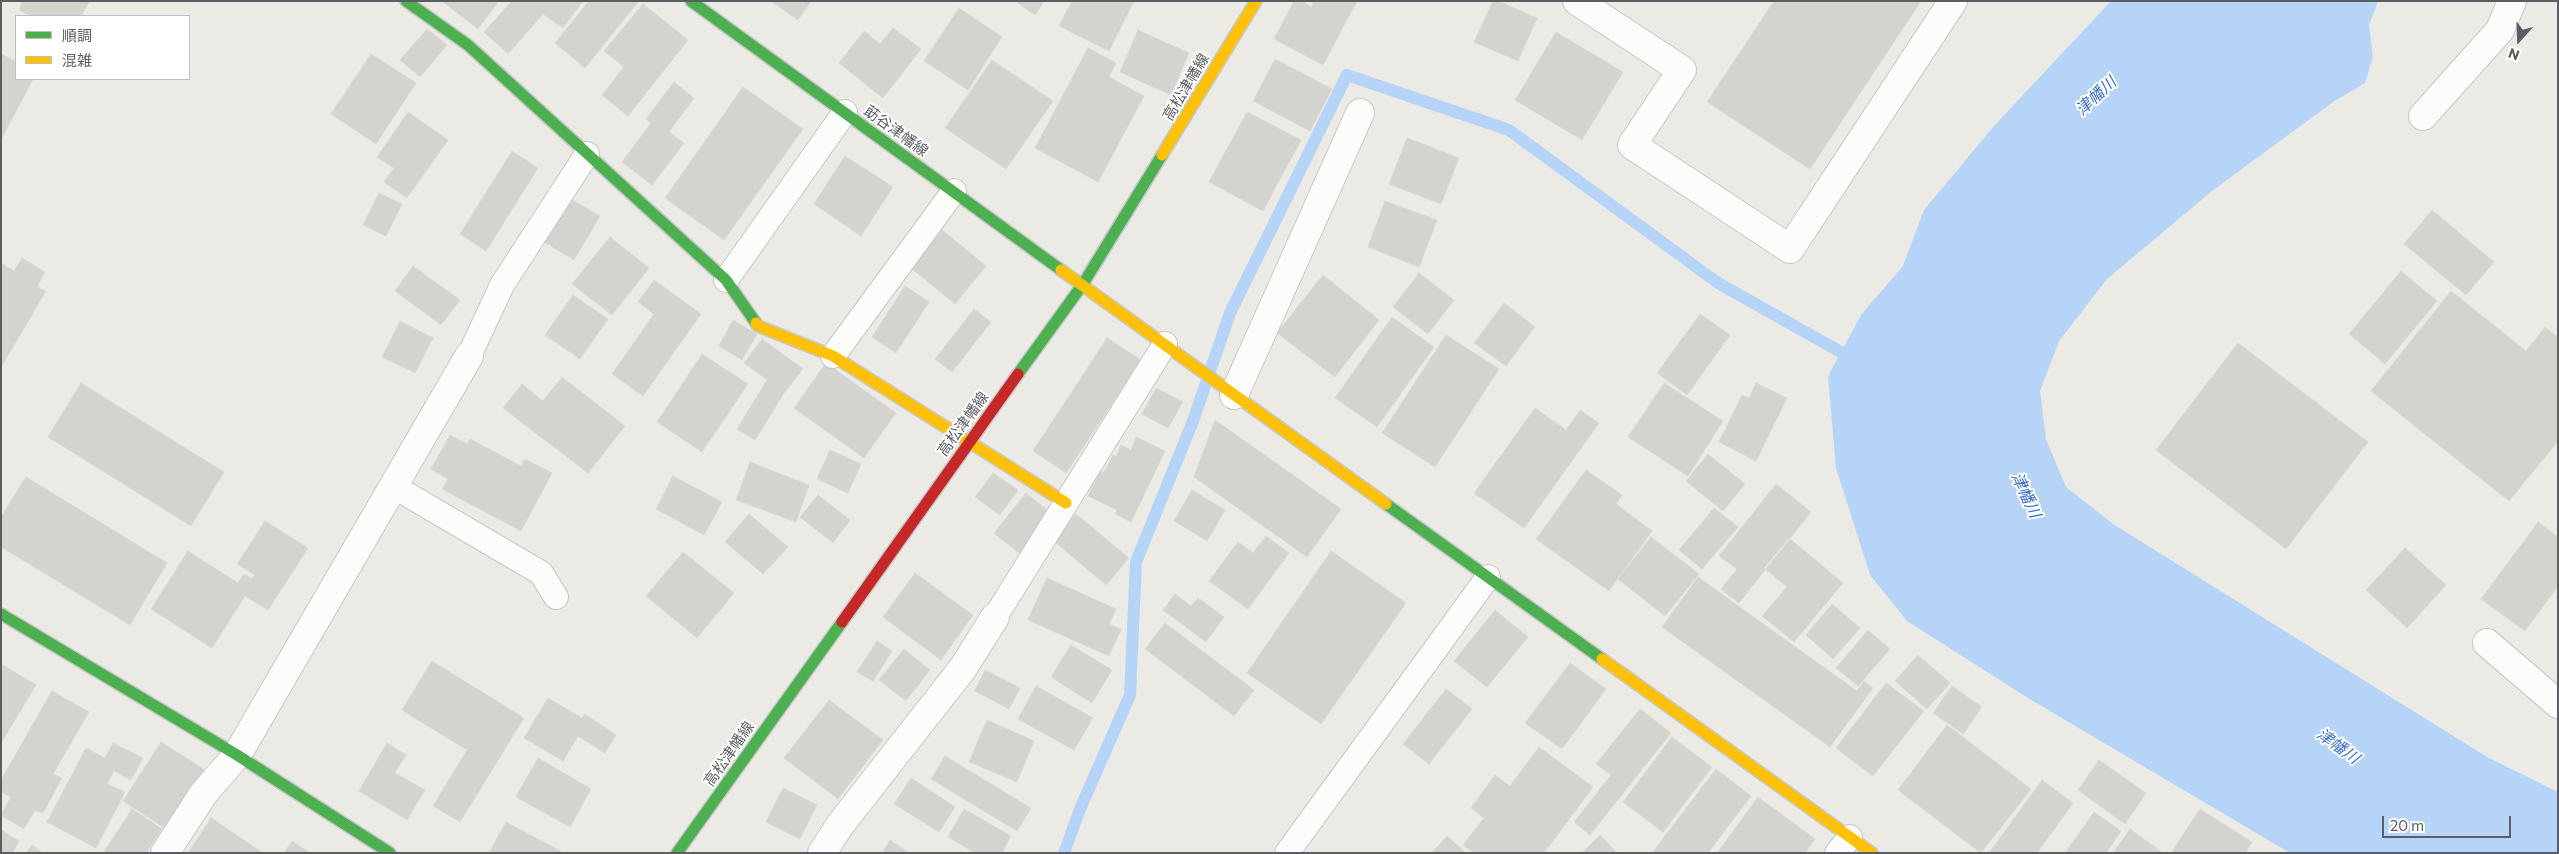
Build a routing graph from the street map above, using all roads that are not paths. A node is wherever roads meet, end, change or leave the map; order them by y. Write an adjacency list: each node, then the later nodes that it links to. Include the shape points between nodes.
1 (406, 1): 10 (street, via 468,45)
2 (691, 1): 7 (street, 莇谷津幡線)
3 (1256, 1): 13 (street, 高松津幡線)
4 (1577, 1): 5 (street, via 1682,70 1632,145 1790,249)
5 (1953, 1)
6 (2512, 1): 9 (street, via 2500,30)
7 (845, 112): 11 (street, 莇谷津幡線); 12 (lane)
8 (1360, 113): 17 (street)
9 (2423, 116)
10 (587, 154): 12 (street); 15 (lane, via 502,285)
11 (954, 191): 13 (street, 莇谷津幡線); 16 (lane)
12 (726, 280): 16 (street, via 758,326)
13 (1083, 284): 14 (street, 莇谷津幡線); 18 (street, 高松津幡線)
14 (1165, 344): 17 (street, 莇谷津幡線); 20 (lane)
15 (469, 356): 19 (street)
16 (833, 356): 18 (street)
17 (1226, 390): 21 (street, 莇谷津幡線)
18 (968, 442): 20 (street); 31 (street, 高松津幡線)
19 (393, 486): 22 (lane, via 541,573); 27 (street)
20 (1066, 503): 24 (lane)
21 (1488, 578): 28 (street, 莇谷津幡線); 33 (lane)
22 (556, 597)
23 (1, 614): 27 (street)
24 (995, 617): 32 (street, via 963,668 840,825)
25 (2487, 643): 26 (street)
26 (2558, 704)
27 (237, 755): 29 (street, via 204,793); 30 (street)
28 (1844, 845): 34 (street, 莇谷津幡線)
29 (166, 853)
30 (390, 853)
31 (677, 853)
32 (822, 853)
33 (1287, 853)
34 (1872, 853)

